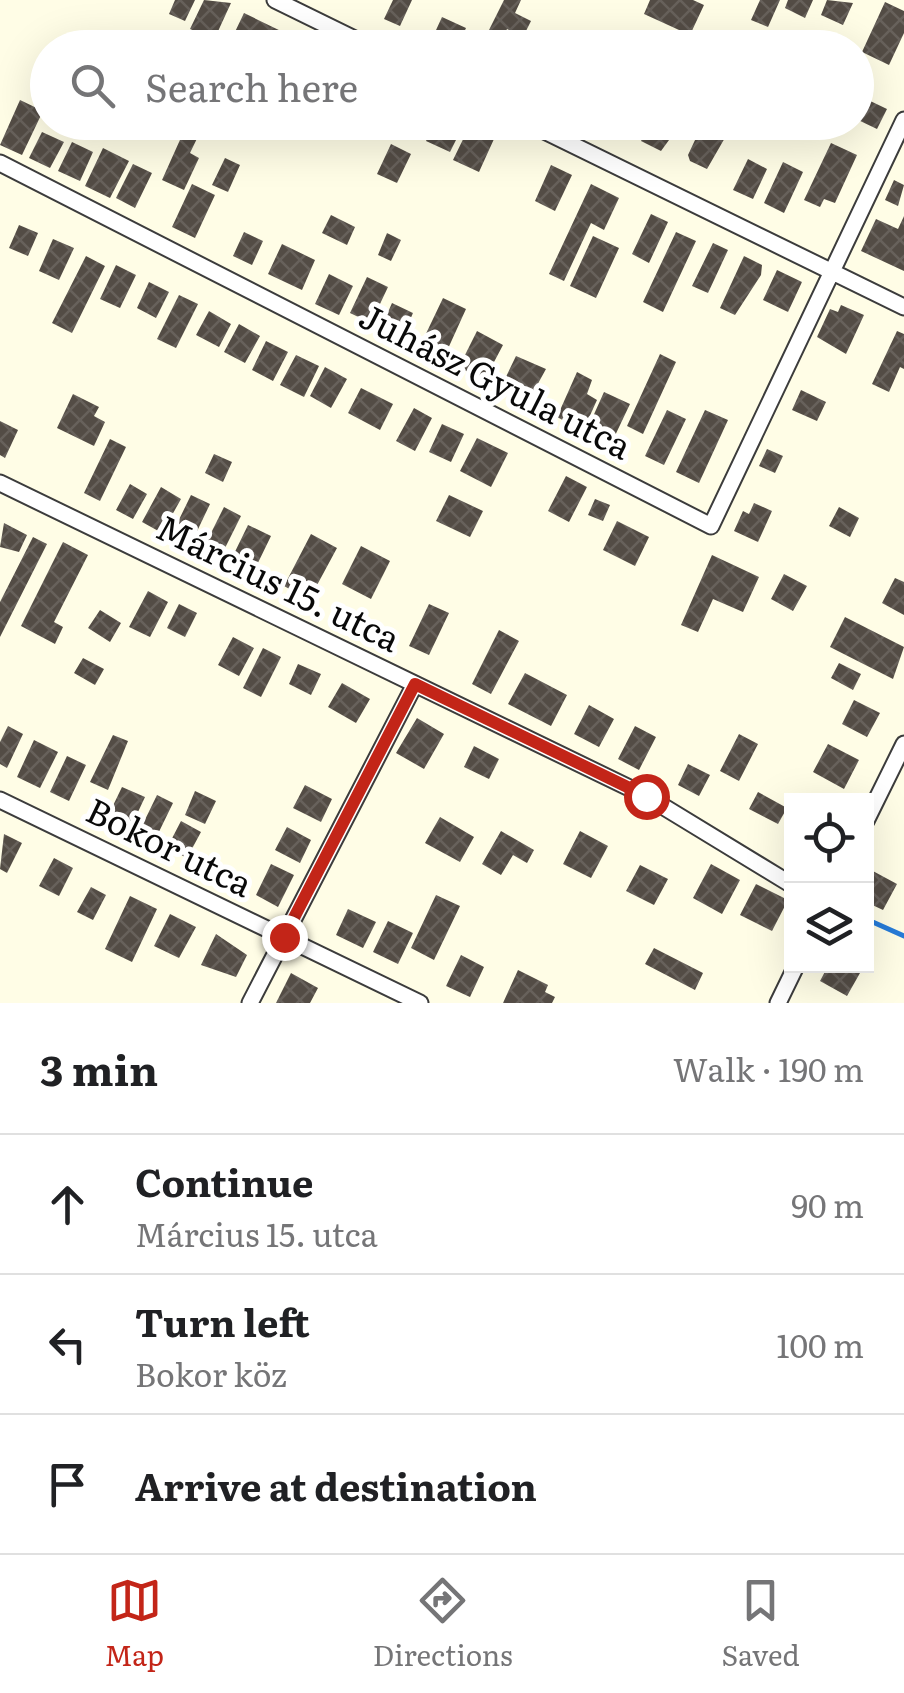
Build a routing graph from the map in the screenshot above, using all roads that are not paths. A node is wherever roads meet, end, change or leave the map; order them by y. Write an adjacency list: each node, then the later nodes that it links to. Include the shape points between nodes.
1 (275, 0): 2 (street)
2 (336, 30)
3 (904, 120): 6 (street)
4 (563, 140): 6 (street)
5 (0, 164): 6 (street, Juhász Gyula utca, via 711,526)
6 (831, 271): 7 (street)
7 (904, 307)
8 (0, 483): 9 (street, Március 15. utca)
9 (415, 684): 13 (street, Március 15. utca, via 646,796); 14 (street)
10 (904, 744): 12 (street)
11 (0, 800): 14 (street, Bokor utca)
12 (874, 806)
13 (789, 883)
14 (284, 937): 16 (street); 17 (street, Bokor utca)
15 (793, 973): 18 (street)
16 (250, 1003)
17 (420, 1003)
18 (778, 1003)

